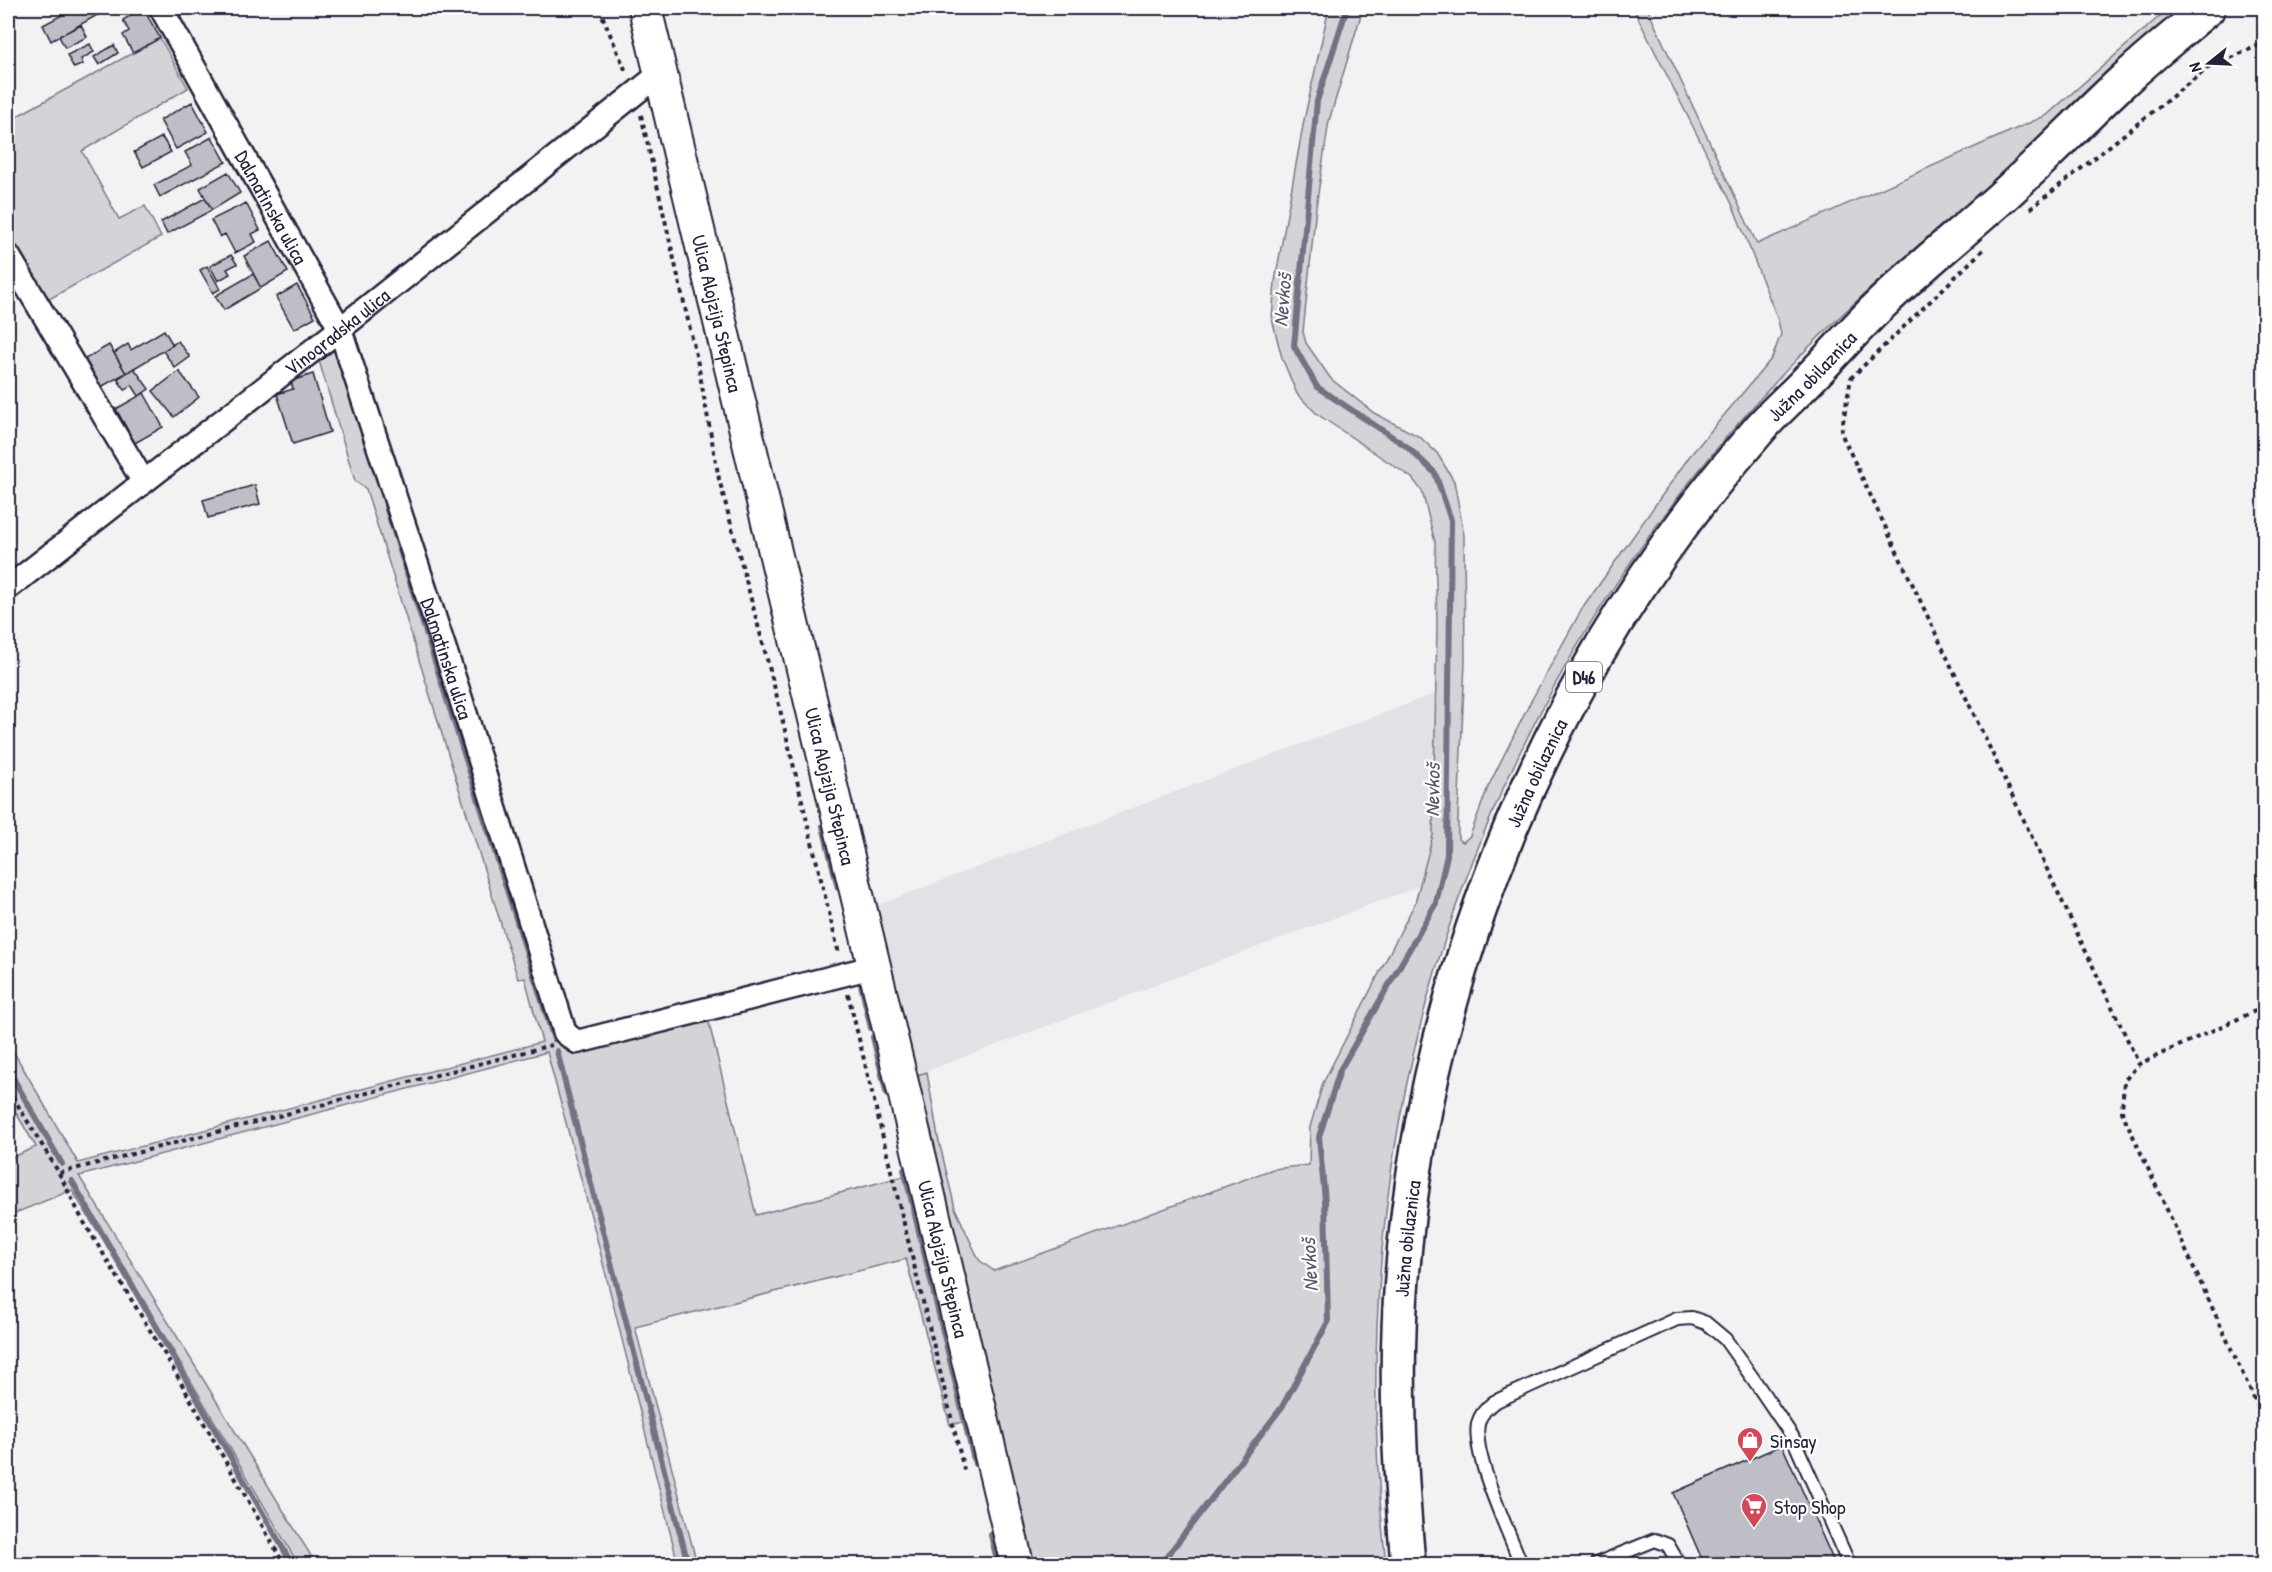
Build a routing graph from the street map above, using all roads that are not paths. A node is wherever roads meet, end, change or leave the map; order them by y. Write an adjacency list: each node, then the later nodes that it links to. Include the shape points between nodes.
1 (161, 8): 6 (street, Dalmatinska ulica)
2 (645, 8): 4 (main road, Ulica Alojzija Stepinca)
3 (2208, 8): 11 (main road, Južna obilaznica / D46, via 2126,78 2008,192 1880,305 1758,431 1634,593 1548,744 1476,920 1438,1046 1418,1140 1399,1341 1400,1464)
4 (662, 72): 6 (street, Vinogradska ulica); 9 (main road, Ulica Alojzija Stepinca)
5 (8, 255): 7 (street)
6 (340, 329): 7 (street, Vinogradska ulica); 9 (street, Dalmatinska ulica, via 569,1039 578,1042)
7 (143, 481): 8 (street, Vinogradska ulica)
8 (8, 588)
9 (858, 971): 10 (main road, Ulica Alojzija Stepinca)
10 (1017, 1564)
11 (1408, 1564)
12 (1521, 1564): 15 (lane, via 1479,1449 1478,1421 1484,1411 1494,1402 1677,1319 1692,1318 1706,1323 1725,1339 1792,1436)
13 (1596, 1564): 14 (lane, via 1655,1540 1668,1545)
14 (1679, 1564)
15 (1849, 1564)

